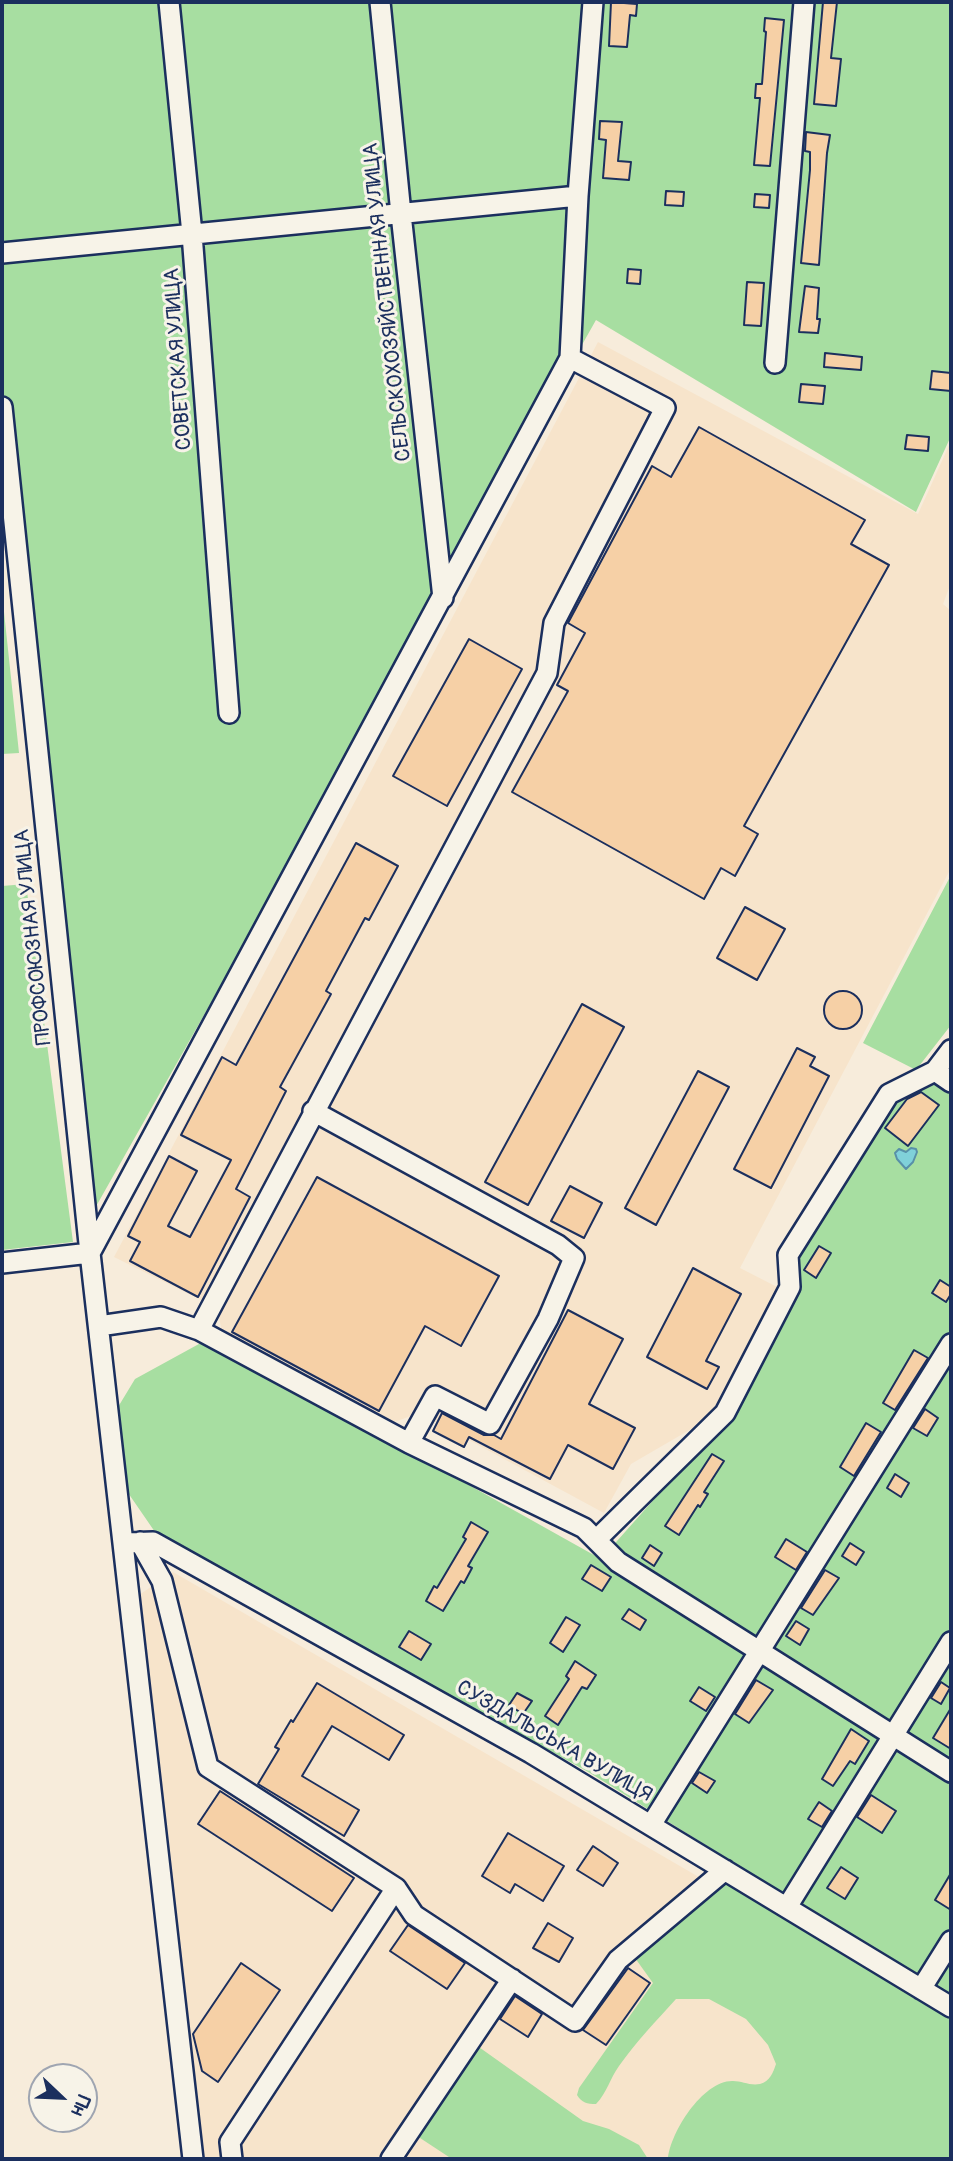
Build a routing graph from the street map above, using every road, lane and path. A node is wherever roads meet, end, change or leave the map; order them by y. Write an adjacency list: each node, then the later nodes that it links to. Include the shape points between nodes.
1 (169, 2): 7 (street, СОВЕТСКАЯ УЛИЦА)
2 (380, 2): 6 (street, СЕЛЬСКОХОЗЯЙСТВЕННАЯ УЛИЦА)
3 (593, 2): 5 (street)
4 (804, 2): 10 (street)
5 (578, 196): 6 (street); 9 (street)
6 (401, 214): 7 (street); 12 (street, СЕЛЬСКОХОЗЯЙСТВЕННАЯ УЛИЦА)
7 (192, 234): 8 (street); 13 (street, СОВЕТСКАЯ УЛИЦА)
8 (2, 253)
9 (570, 358): 12 (street); 16 (street, via 665,408 554,622 547,673)
10 (775, 363)
11 (2, 407): 17 (street, ПРОФСОЮЗНАЯ УЛИЦА)
12 (443, 598): 17 (street)
13 (229, 713)
14 (951, 1050): 15 (street)
15 (943, 1076): 23 (street, via 889,1094 788,1255 790,1287 725,1413)
16 (313, 1111): 20 (street); 22 (street, via 574,1258 548,1319 490,1424 435,1396)
17 (90, 1253): 18 (street); 19 (street, ПРОФСОЮЗНАЯ УЛИЦА)
18 (2, 1263)
19 (99, 1326): 20 (street, via 161,1317); 24 (street, ПРОФСОЮЗНАЯ УЛИЦА)
20 (199, 1330): 22 (street)
21 (951, 1344): 26 (street)
22 (409, 1443): 23 (street, via 584,1528)
23 (597, 1539): 26 (street, via 618,1562)
24 (131, 1542): 29 (street, СУЗДАЛЬСЬКА ВУЛИЦЯ, via 153,1542); 31 (street, via 162,1581 208,1767); 37 (street, ПРОФСОЮЗНАЯ УЛИЦА)
25 (951, 1642): 27 (street)
26 (760, 1652): 27 (street); 29 (street)
27 (893, 1736): 28 (street); 32 (street)
28 (951, 1772)
29 (651, 1825): 30 (street, СУЗДАЛЬСЬКА ВУЛИЦЯ)
30 (725, 1870): 32 (street, СУЗДАЛЬСЬКА ВУЛИЦЯ); 34 (street, via 618,1960 575,2021)
31 (396, 1888): 34 (street, via 414,1915); 38 (street, via 230,2142)
32 (787, 1908): 35 (street, СУЗДАЛЬСЬКА ВУЛИЦЯ)
33 (951, 1941): 35 (street)
34 (512, 1979): 39 (street)
35 (921, 1989): 36 (street, СУЗДАЛЬСЬКА ВУЛИЦЯ)
36 (951, 2007)
37 (193, 2159)
38 (232, 2159)
39 (391, 2159)

